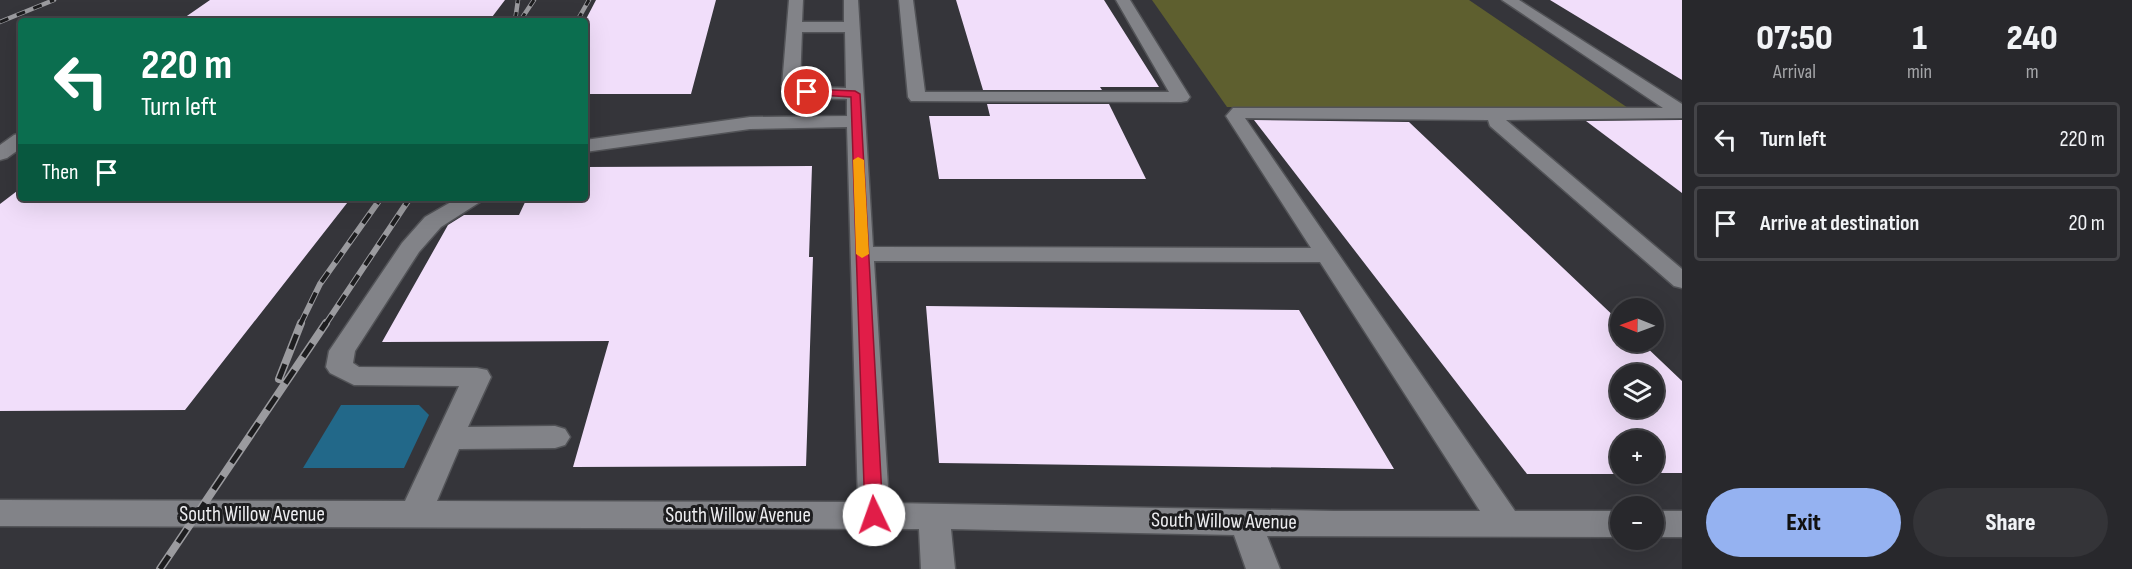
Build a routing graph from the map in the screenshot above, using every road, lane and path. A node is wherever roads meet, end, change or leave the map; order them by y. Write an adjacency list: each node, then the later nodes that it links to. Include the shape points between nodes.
1 (796, 0): 6 (street)
2 (851, 0): 7 (street)
3 (906, 0): 4 (street, via 917,97 1182,97)
4 (1123, 0)
5 (1509, 0): 9 (street)
6 (794, 27): 7 (street); 8 (street, via 790,86 807,92)
7 (852, 27): 8 (street)
8 (855, 94): 11 (street)
9 (1682, 113): 10 (street)
10 (1497, 114): 17 (street, via 1239,112 1235,116); 18 (street, via 1497,122)
11 (856, 121): 13 (street, via 750,123); 16 (street)
12 (18, 141): 14 (street)
13 (588, 146)
14 (0, 154)
15 (468, 201): 20 (street, via 433,222 410,248 342,351 339,367 354,376 477,376)
16 (862, 254): 17 (street); 23 (street)
17 (1327, 255): 26 (street)
18 (1682, 281)
19 (555, 437): 20 (street)
20 (450, 438): 22 (street)
21 (0, 513): 22 (street, South Willow Avenue)
22 (415, 514): 23 (street, South Willow Avenue)
23 (874, 515): 24 (street, South Willow Avenue)
24 (934, 516): 25 (street, South Willow Avenue); 30 (street)
25 (1246, 522): 26 (street, South Willow Avenue); 31 (street)
26 (1506, 524): 27 (street, South Willow Avenue)
27 (1610, 524)
28 (1664, 524): 29 (street)
29 (1682, 524)
30 (938, 569)
31 (1263, 569)

